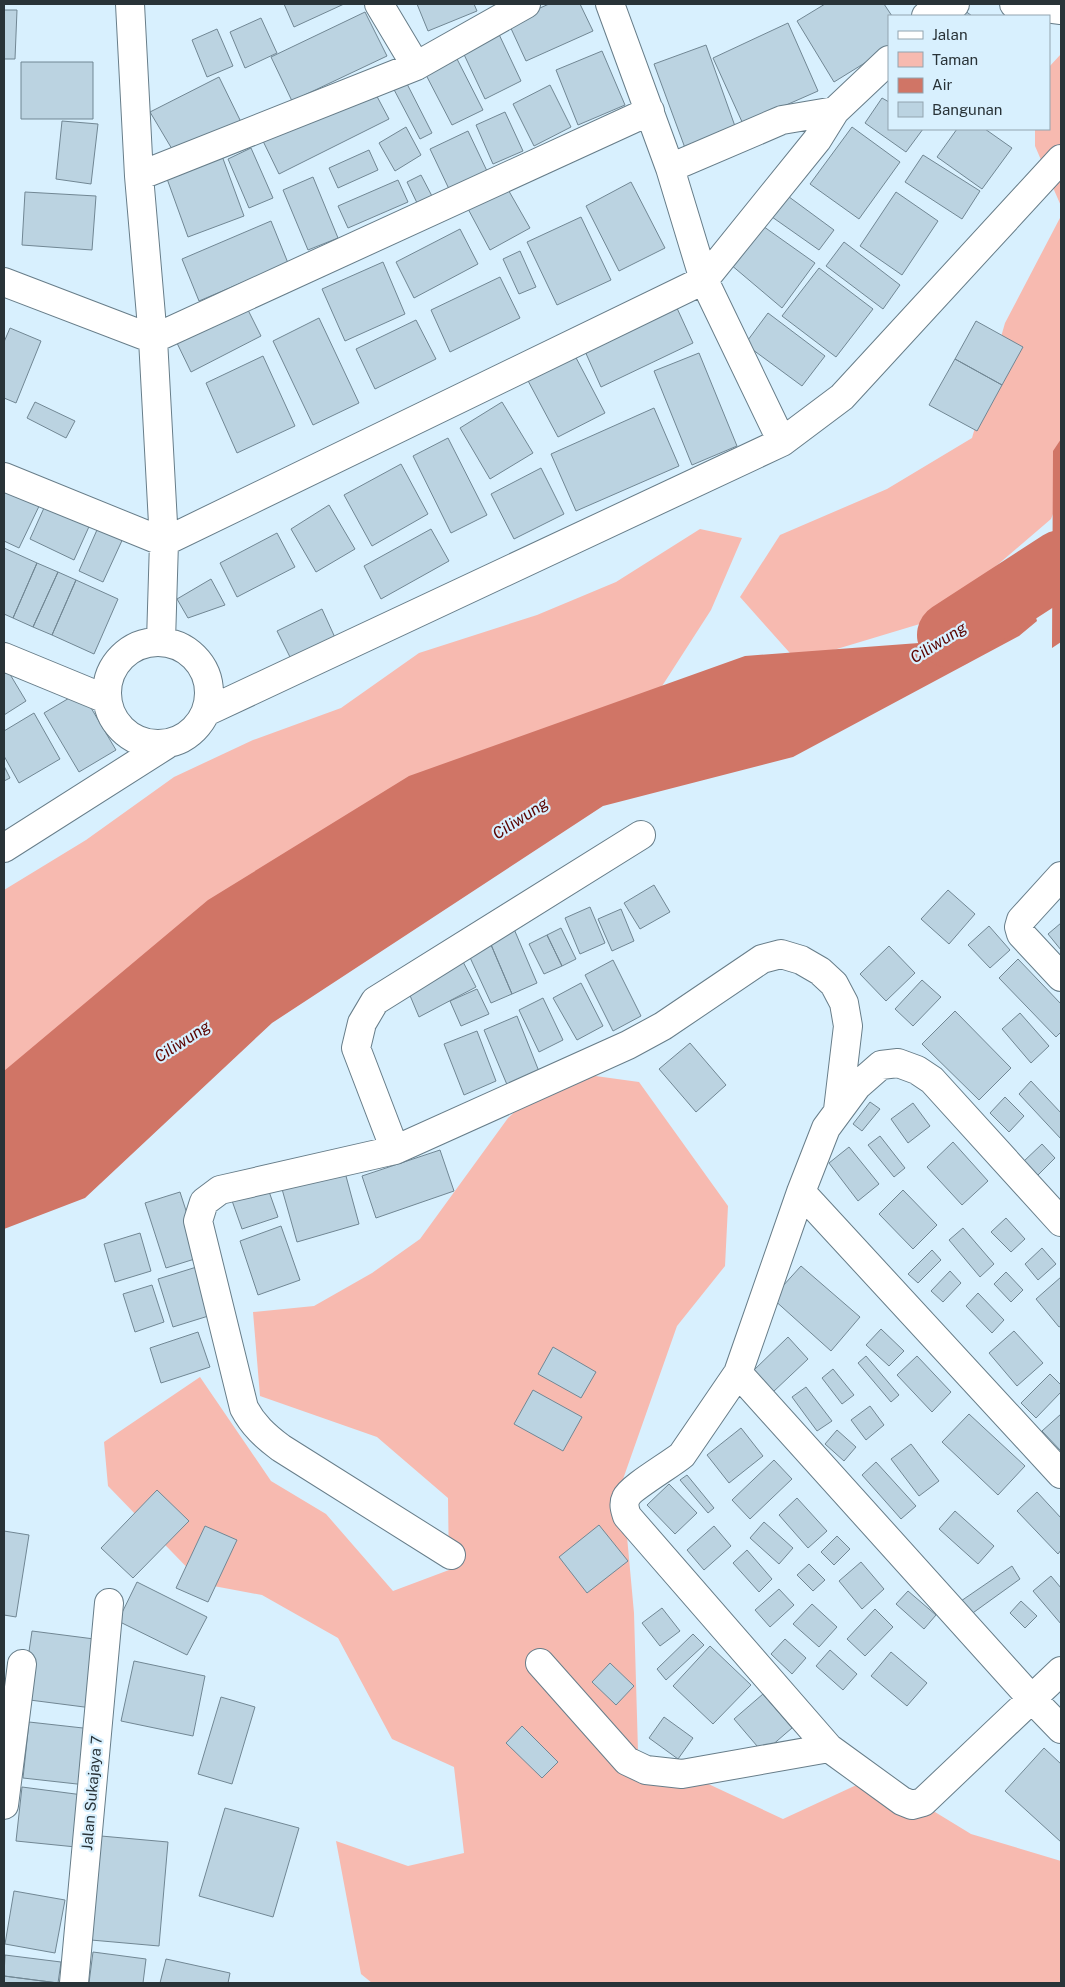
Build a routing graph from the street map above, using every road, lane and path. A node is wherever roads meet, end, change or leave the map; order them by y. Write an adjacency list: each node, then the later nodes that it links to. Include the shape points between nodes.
1 (130, 4): 15 (street)
2 (379, 4): 10 (street)
3 (526, 4): 10 (street)
4 (610, 4): 11 (street)
5 (955, 4): 8 (street, via 937,7)
6 (1014, 4): 7 (street)
7 (1061, 10)
8 (927, 15)
9 (888, 61): 12 (street)
10 (416, 66): 15 (street)
11 (650, 110): 14 (street); 18 (street)
12 (835, 111): 14 (street, via 782,120); 16 (street, via 818,140)
13 (1061, 159): 19 (street, via 842,397)
14 (670, 168): 16 (street)
15 (139, 176): 18 (street)
16 (704, 280): 19 (street); 21 (street)
17 (4, 282): 18 (street)
18 (153, 338): 21 (street)
19 (782, 442): 25 (street)
20 (4, 476): 21 (street)
21 (164, 542): 22 (street)
22 (161, 642): 24 (street, via 146,643 121,657 107,682); 25 (street, via 176,645 190,653 201,665 210,696)
23 (4, 657): 24 (street)
24 (106, 699): 26 (street, via 110,716 133,739 150,745)
25 (206, 712): 26 (street, via 197,727 183,738)
26 (166, 744): 28 (street)
27 (642, 835): 32 (street, via 375,1001 362,1023 356,1048)
28 (4, 848)
29 (1061, 876): 30 (street, via 1019,927 1021,934)
30 (1061, 977)
31 (838, 1111): 32 (street, via 848,1026 844,1003 834,984 820,971 781,954 762,959 663,1026 628,1045); 33 (street, via 826,1128); 34 (street, via 857,1086 881,1065 898,1063 917,1070 932,1080)
32 (395, 1150): 37 (street, via 220,1190 204,1202 198,1221 244,1408 252,1424 281,1448)
33 (800, 1192): 35 (street); 36 (street)
34 (1061, 1222)
35 (738, 1374): 42 (street); 44 (street, via 682,1455 630,1492 624,1508 627,1516)
36 (1061, 1474)
37 (451, 1555)
38 (109, 1603): 46 (street, Jalan Sukajaya 7)
39 (540, 1663): 44 (street, via 627,1761 646,1770 682,1774)
40 (22, 1664): 45 (street)
41 (1061, 1671): 42 (street)
42 (1031, 1698): 43 (street); 44 (street, via 923,1802 912,1805)
43 (1061, 1729)
44 (829, 1748)
45 (4, 1805)
46 (74, 1983)

